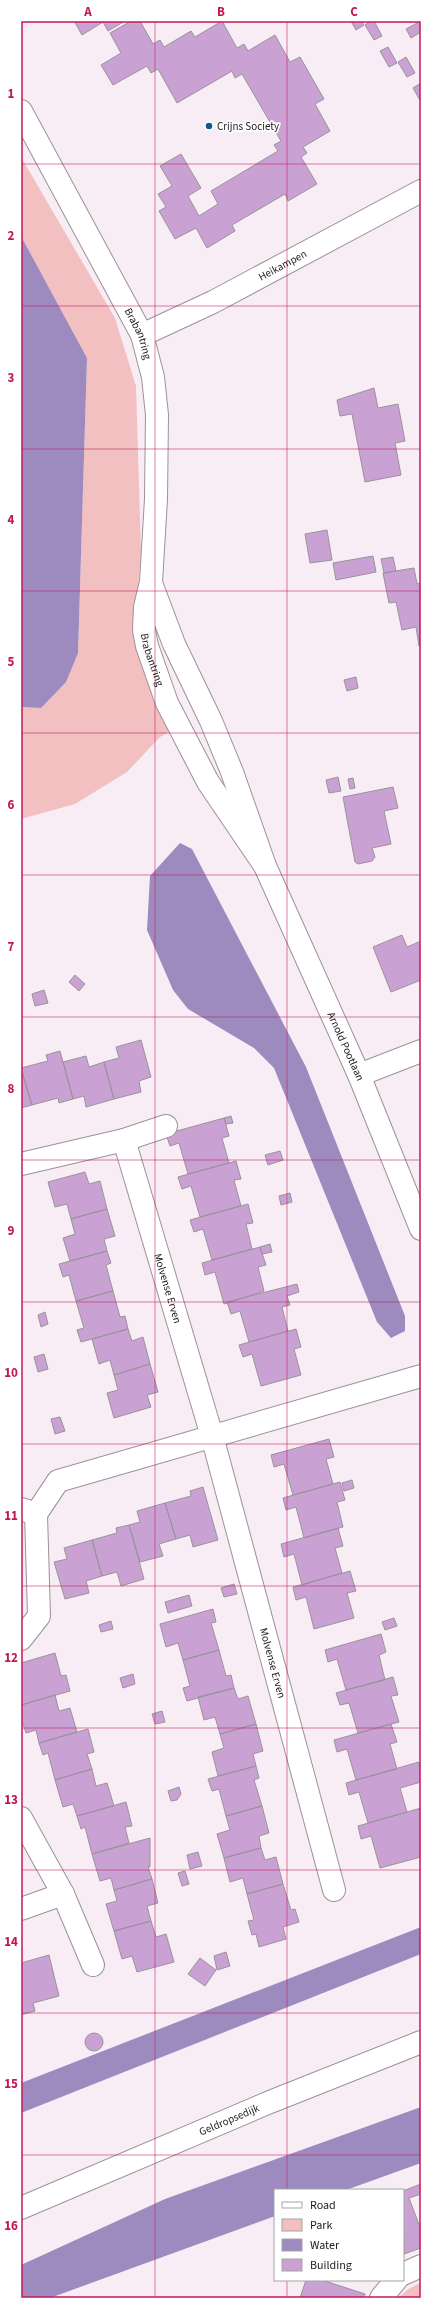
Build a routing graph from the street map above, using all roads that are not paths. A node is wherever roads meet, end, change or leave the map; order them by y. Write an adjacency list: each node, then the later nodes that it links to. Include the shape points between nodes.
1 (21, 112): 3 (street, Brabantring)
2 (421, 191): 3 (street, Heikampen, via 213,302)
3 (142, 335): 4 (street, Brabantring, via 153,377 157,415 156,499)
4 (151, 582): 5 (street, Brabantring, via 174,644); 6 (street, Brabantring, via 145,607 144,630 147,646 167,703)
5 (211, 721): 7 (street, Arnold Pootlaan)
6 (183, 734): 7 (street, Arnold Pootlaan, via 208,782)
7 (265, 866): 9 (street, Arnold Pootlaan)
8 (421, 1051): 9 (street)
9 (359, 1075): 13 (street, Arnold Pootlaan)
10 (166, 1126): 11 (street)
11 (124, 1140): 12 (street); 15 (street, Molvense Erven)
12 (21, 1164)
13 (421, 1229)
14 (421, 1376): 15 (street)
15 (212, 1436): 16 (street, via 58,1481); 19 (street, Molvense Erven)
16 (28, 1512): 17 (street, via 39,1616)
17 (21, 1639)
18 (21, 1818): 20 (street)
19 (334, 1890)
20 (63, 1894): 21 (street); 22 (street)
21 (21, 1909)
22 (93, 1965)
23 (421, 2042): 24 (street, Geldropsedijk)
24 (26, 2203)
25 (421, 2266): 26 (street)
26 (404, 2274)
27 (395, 2281): 28 (street)
28 (381, 2298)

